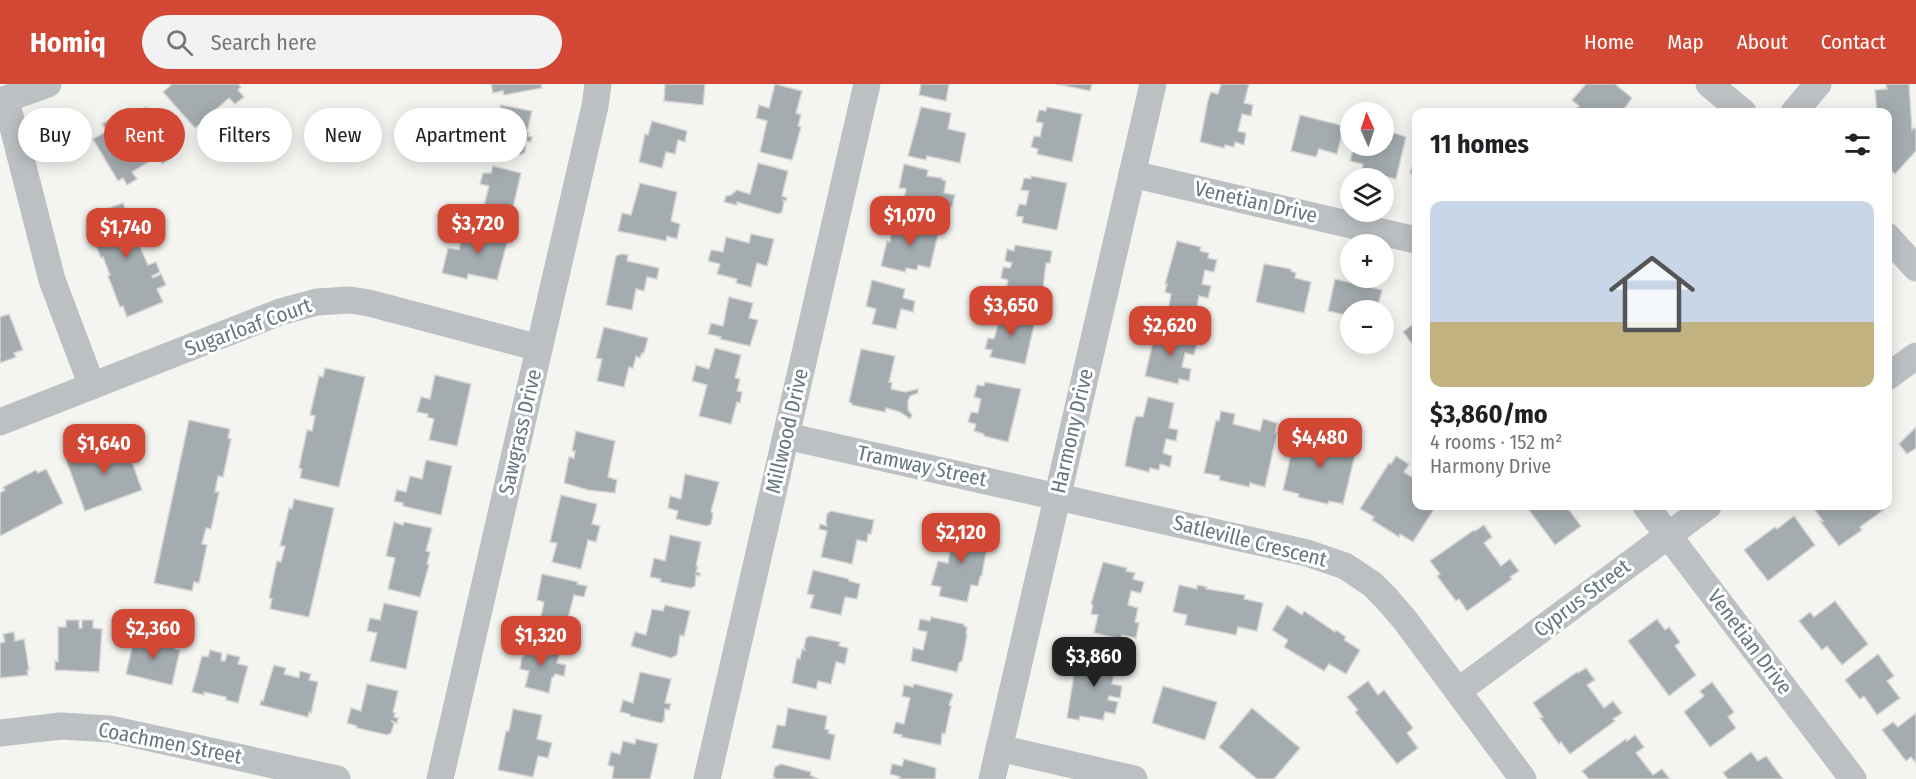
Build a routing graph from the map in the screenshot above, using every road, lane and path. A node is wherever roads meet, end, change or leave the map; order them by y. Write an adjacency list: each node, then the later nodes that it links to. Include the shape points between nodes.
1 (48, 84): 7 (street)
2 (598, 84): 14 (street, Sawgrass Drive)
3 (867, 84): 19 (street, Millwood Drive)
4 (1153, 84): 10 (street, Harmony Drive)
5 (1709, 84): 8 (street)
6 (1818, 84): 9 (street)
7 (3, 100): 17 (street, via 52,280)
8 (1738, 108)
9 (1797, 108)
10 (1132, 174): 11 (street, Venetian Drive); 20 (street, Harmony Drive)
11 (1412, 239)
12 (1892, 242): 13 (street)
13 (1916, 268)
14 (539, 348): 17 (street, Sugarloaf Court, via 369,303 333,300 280,312); 28 (street, Sawgrass Drive)
15 (1916, 356): 16 (street)
16 (1892, 373)
17 (92, 386): 18 (street, Sugarloaf Court)
18 (0, 422)
19 (786, 436): 20 (street, Tramway Street); 29 (street, Millwood Drive)
20 (1057, 496): 24 (street, Satleville Crescent, via 1307,553 1346,566 1386,598); 26 (street, Harmony Drive)
21 (1649, 510): 23 (street, Venetian Drive)
22 (1702, 510): 23 (street, Cyprus Street)
23 (1668, 534): 24 (street, Cyprus Street); 33 (street, Venetian Drive)
24 (1458, 691): 32 (street, Satleville Crescent)
25 (0, 733): 27 (street, Coachmen Street, via 61,726 110,729)
26 (999, 748): 30 (street, Harmony Drive); 31 (street)
27 (338, 779)
28 (440, 779)
29 (707, 779)
30 (992, 779)
31 (1134, 779)
32 (1523, 779)
33 (1853, 779)

